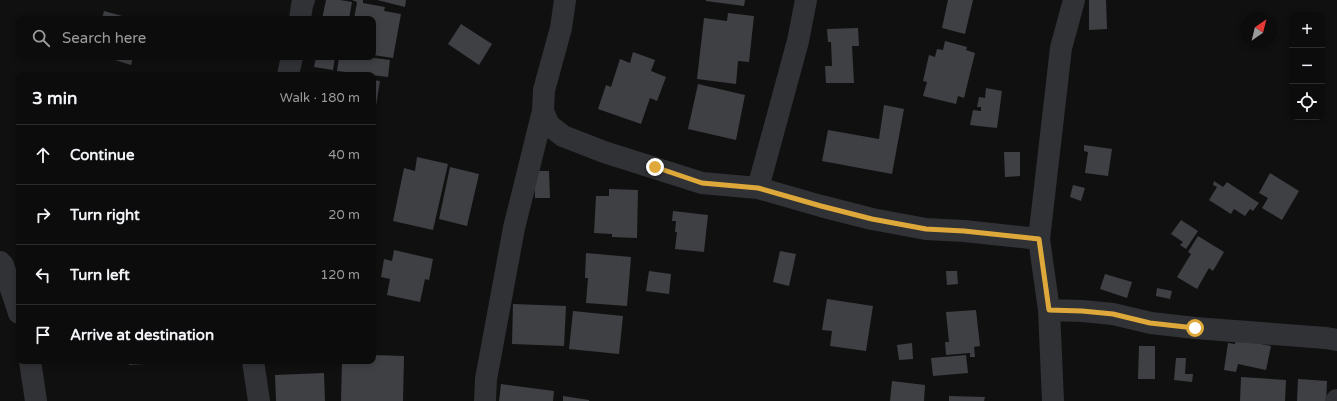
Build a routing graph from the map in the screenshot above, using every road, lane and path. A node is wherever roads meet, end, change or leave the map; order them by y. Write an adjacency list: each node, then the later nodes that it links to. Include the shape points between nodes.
1 (304, 0): 5 (street)
2 (565, 0): 8 (street, via 561,28 544,90)
3 (806, 0): 9 (street, via 798,41)
4 (1074, 0): 10 (street, via 1061,48)
5 (300, 16)
6 (291, 60): 7 (street)
7 (289, 72)
8 (543, 111): 9 (street, via 549,125 563,136 604,152 702,183); 19 (street, via 514,228 486,379)
9 (758, 188): 10 (street, via 872,219 926,229)
10 (1039, 239): 13 (street)
11 (0, 262): 12 (street)
12 (16, 304)
13 (1049, 310): 14 (street, via 1113,314 1150,323 1195,328); 20 (street)
14 (1337, 340)
15 (30, 364): 17 (street)
16 (253, 364): 18 (street)
17 (36, 401)
18 (259, 401)
19 (485, 401)
20 (1053, 401)

